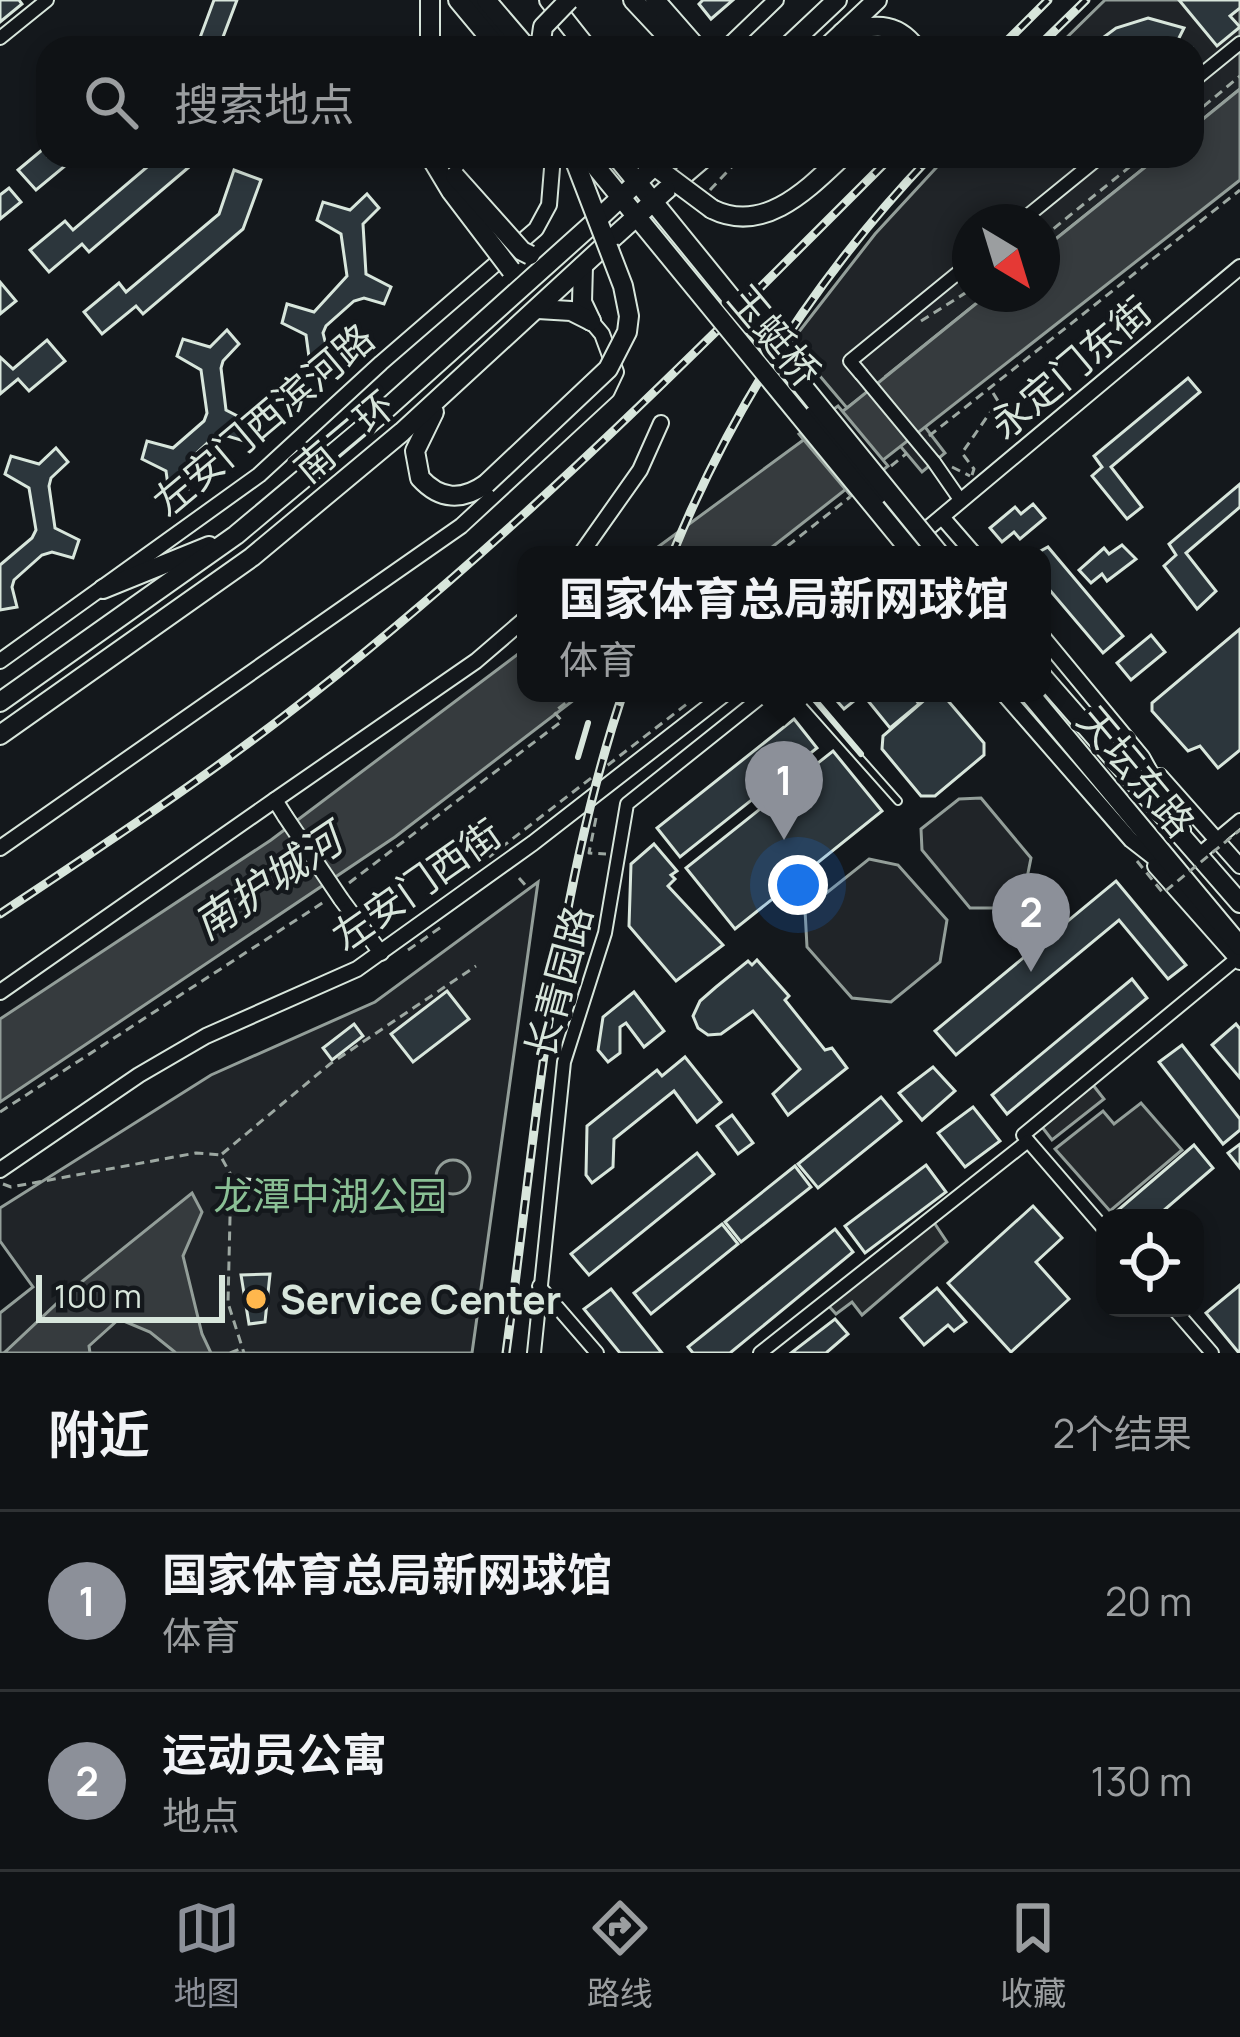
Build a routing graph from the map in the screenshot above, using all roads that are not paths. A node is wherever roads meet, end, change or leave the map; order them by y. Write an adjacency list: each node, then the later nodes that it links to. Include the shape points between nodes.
1 (47, 0): 26 (street)
2 (430, 0): 14 (main road)
3 (458, 0): 15 (main road)
4 (475, 0): 16 (street)
5 (486, 0): 17 (main road)
6 (549, 0): 19 (main road)
7 (569, 0): 18 (main road, bridge)
8 (633, 0): 20 (main road)
9 (655, 0): 21 (main road)
10 (776, 0): 22 (street)
11 (837, 0): 23 (main road)
12 (877, 0): 13 (main road)
13 (842, 33): 24 (main road); 25 (main road, via 870,25)
14 (430, 36)
15 (488, 36)
16 (504, 36)
17 (516, 36)
18 (542, 36)
19 (578, 36)
20 (667, 36)
21 (686, 36)
22 (738, 36)
23 (799, 36)
24 (839, 36)
25 (907, 36)
26 (0, 38)
27 (1240, 43): 28 (street)
28 (1204, 72)
29 (437, 168): 46 (main road, bridge, via 511,270)
30 (450, 168): 42 (main road, bridge, via 522,251)
31 (554, 168): 60 (street, 左安门西滨河路, via 536,229 259,475)
32 (578, 168): 49 (main road, bridge, via 629,316 608,369 465,495 445,496 417,470 418,437)
33 (597, 168): 55 (main road, 玉蜓桥, bridge)
34 (621, 168): 56 (street, bridge)
35 (622, 168): 58 (main road, 玉蜓桥, bridge)
36 (649, 168): 42 (main road, 南二环, bridge)
37 (666, 168): 39 (main road, bridge, via 712,209 736,216 777,209)
38 (692, 168): 43 (main road, 南二环, bridge)
39 (828, 168)
40 (1086, 168): 41 (street)
41 (1042, 204)
42 (560, 254): 46 (main road, 南二环)
43 (583, 266): 47 (main road, 南二环); 48 (main road, via 582,302)
44 (1240, 267): 51 (street, 永定门东街)
45 (952, 278): 51 (street, bridge, via 850,361)
46 (508, 302): 53 (main road, 南二环)
47 (538, 309): 48 (main road); 49 (main road, 南二环)
48 (591, 321): 78 (street, via 616,372 607,391 488,504)
49 (446, 392): 71 (main road, 南二环, via 252,557)
50 (661, 423): 54 (street, via 640,470)
51 (961, 501): 52 (street, 永定门东街)
52 (942, 517): 57 (street, 永定门东街); 59 (street)
53 (236, 536): 60 (main road); 65 (main road, 南二环)
54 (586, 546)
55 (912, 546)
56 (913, 546)
57 (916, 546)
58 (933, 546)
59 (966, 546)
60 (103, 589): 63 (street, 左安门西滨河路)
61 (517, 626): 73 (street)
62 (1051, 647): 72 (street)
63 (0, 662)
64 (1051, 686): 79 (main road, 天坛东路)
65 (0, 702)
66 (714, 702): 83 (street, 左安门西街)
67 (755, 702): 89 (street, 长青园路, via 627,805 605,933 564,1062)
68 (810, 702): 74 (lane)
69 (1011, 702): 77 (street)
70 (1037, 702): 81 (main road, 天坛东路)
71 (0, 735)
72 (1142, 757): 76 (street); 79 (street)
73 (275, 800): 83 (street, bridge); 85 (street)
74 (898, 801)
75 (1240, 820): 76 (street)
76 (1217, 839): 79 (street); 80 (street)
77 (1131, 840): 81 (street); 84 (street)
78 (0, 848)
79 (1198, 855): 82 (main road, 天坛东路)
80 (1240, 866)
81 (1192, 887): 84 (main road, 天坛东路)
82 (1240, 903)
83 (381, 953): 87 (street, 左安门西街, via 139,1075)
84 (1239, 956): 86 (street)
85 (0, 992)
86 (1026, 1138): 88 (street); 93 (street)
87 (1, 1177)
88 (1096, 1220)
89 (539, 1286): 91 (street, 长青园路); 92 (street)
90 (1181, 1317): 94 (street)
91 (534, 1353)
92 (597, 1353)
93 (760, 1353)
94 (1212, 1353)

